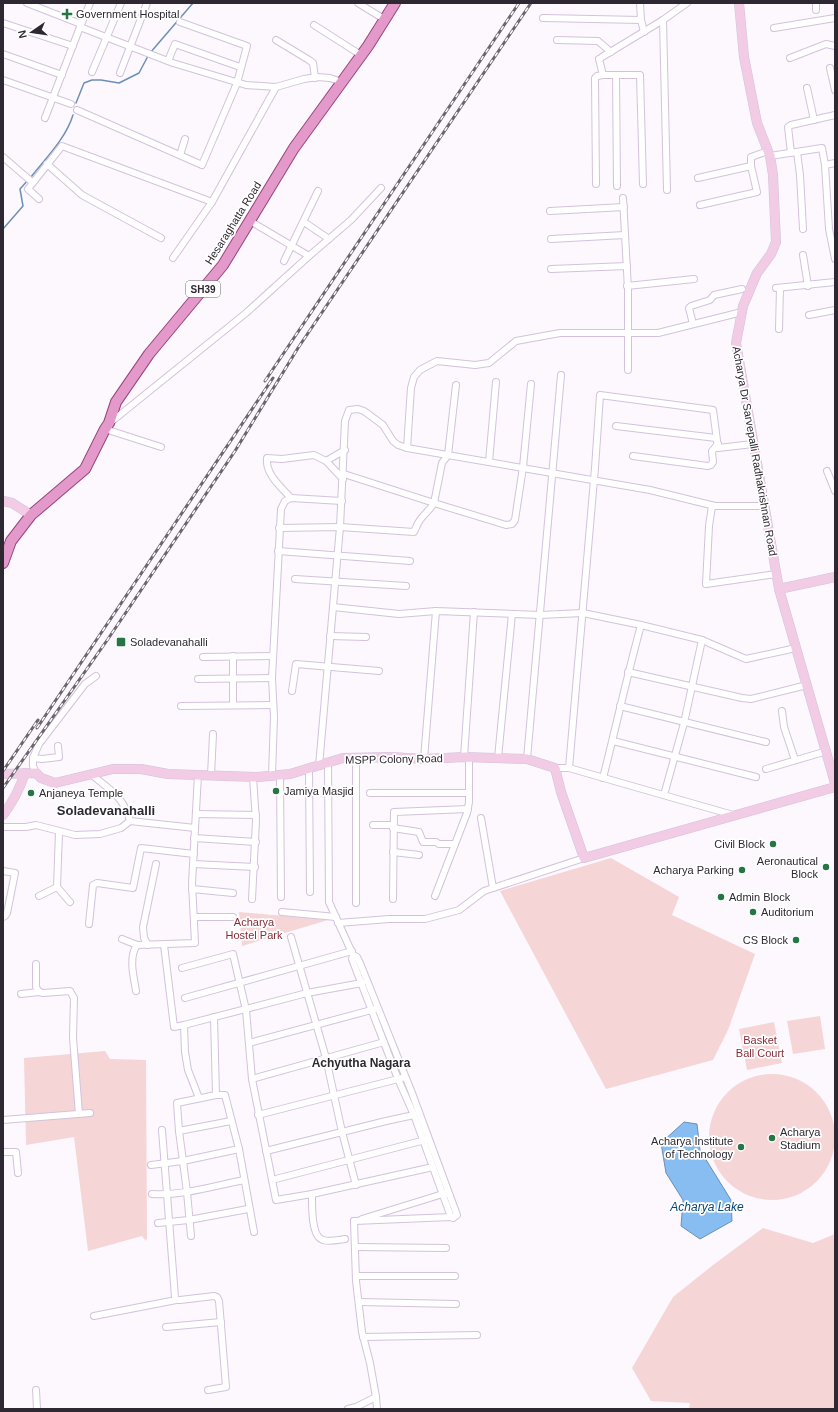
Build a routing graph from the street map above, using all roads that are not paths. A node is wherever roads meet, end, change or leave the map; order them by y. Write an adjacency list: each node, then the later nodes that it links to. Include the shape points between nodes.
1 (27, 3): 20 (street)
2 (90, 3): 20 (street)
3 (121, 3): 23 (street)
4 (147, 3): 27 (street)
5 (358, 3): 14 (street)
6 (395, 3): 14 (main road, Hesaraghatta Road / SH39)
7 (640, 3): 15 (street)
8 (687, 3): 16 (street)
9 (739, 3): 56 (street, Acharya Dr Sarvepalli Radhakrishnan Road, via 745,64 757,123)
10 (816, 3): 11 (street)
11 (816, 10)
12 (543, 18): 15 (street)
13 (835, 18): 21 (street)
14 (384, 19): 31 (main road, Hesaraghatta Road / SH39)
15 (641, 20): 22 (street)
16 (663, 20): 22 (street); 69 (street)
17 (180, 22): 34 (street, via 247,46)
18 (3, 23): 26 (street)
19 (314, 25): 31 (street)
20 (80, 26): 23 (street); 26 (street)
21 (774, 28)
22 (644, 32): 29 (street)
23 (107, 38): 27 (street); 36 (street)
24 (276, 40): 41 (street, via 313,63)
25 (557, 40): 29 (street, via 598,41)
26 (73, 46): 38 (street)
27 (130, 46): 33 (street); 37 (street)
28 (835, 46): 32 (street, via 826,44)
29 (611, 52): 39 (street, via 601,58)
30 (3, 54): 38 (street)
31 (361, 55): 43 (main road, Hesaraghatta Road / SH39)
32 (790, 58)
33 (168, 61): 34 (street, via 175,44); 44 (street)
34 (240, 67): 44 (street)
35 (830, 68): 47 (street)
36 (92, 72)
37 (120, 73)
38 (62, 75): 48 (street)
39 (603, 75): 40 (street); 65 (street, via 595,78)
40 (616, 75): 66 (street, via 639,75 641,78); 67 (street)
41 (315, 78): 43 (street, via 330,78); 45 (street)
42 (3, 80): 48 (street)
43 (342, 82): 77 (main road, Hesaraghatta Road / SH39, via 294,148)
44 (237, 83): 45 (street); 57 (street, via 202,165)
45 (276, 87): 73 (street)
46 (807, 88): 53 (street)
47 (835, 90)
48 (53, 97): 49 (street); 52 (street)
49 (71, 104)
50 (77, 110): 57 (street)
51 (835, 115): 53 (street)
52 (45, 118)
53 (814, 120): 55 (street, via 788,127)
54 (185, 139): 57 (street)
55 (794, 153): 56 (street); 61 (street, via 822,148); 79 (street, via 800,174)
56 (769, 154): 62 (street, via 751,157); 99 (street, Acharya Dr Sarvepalli Radhakrishnan Road, via 773,175 776,242 771,254 757,273)
57 (180, 155)
58 (3, 157): 64 (street)
59 (835, 163): 61 (street)
60 (47, 164): 64 (street); 73 (street, via 62,146); 82 (street, via 82,195)
61 (825, 165): 80 (street)
62 (751, 166): 63 (street); 74 (street, via 757,192)
63 (698, 178)
64 (32, 182): 72 (street, via 28,189)
65 (596, 184)
66 (643, 184)
67 (617, 186)
68 (381, 188): 84 (street)
69 (667, 190)
70 (318, 191): 78 (street)
71 (623, 198): 75 (street)
72 (39, 199)
73 (212, 202): 89 (street)
74 (700, 206)
75 (624, 207): 76 (street); 81 (street)
76 (550, 211)
77 (250, 221): 85 (street); 109 (main road, Hesaraghatta Road / SH39, via 223,265 149,354 116,402)
78 (304, 222): 84 (street); 85 (street)
79 (803, 229)
80 (832, 229): 88 (street)
81 (625, 235): 83 (street); 91 (street)
82 (161, 238)
83 (551, 239)
84 (329, 240): 87 (street)
85 (292, 246): 87 (street); 90 (street)
86 (803, 255): 96 (street)
87 (309, 256): 109 (street, via 246,313)
88 (835, 257)
89 (173, 258)
90 (284, 261)
91 (627, 266): 92 (street); 95 (street)
92 (551, 269)
93 (694, 279): 95 (street)
94 (835, 282): 96 (street)
95 (628, 286): 103 (street)
96 (808, 286): 102 (street, via 778,288)
97 (742, 289): 101 (street, via 714,295 710,300 691,306 689,308)
98 (835, 310): 100 (street)
99 (742, 312): 101 (street); 112 (street, Acharya Dr Sarvepalli Radhakrishnan Road, via 736,343)
100 (809, 315)
101 (693, 324): 103 (street, via 658,333)
102 (780, 329)
103 (627, 334): 104 (street); 114 (street, via 560,333 516,341 490,362 474,365 437,361 420,370 414,377)
104 (628, 370)
105 (561, 374): 122 (street)
106 (496, 382): 119 (street)
107 (531, 384): 120 (street)
108 (456, 385): 116 (street)
109 (107, 426): 113 (street); 132 (main road, Hesaraghatta Road / SH39, via 85,469)
110 (616, 426): 111 (street)
111 (717, 441): 112 (street, via 718,448); 117 (street, via 712,451 713,462 708,466); 124 (street, via 713,410 600,395)
112 (753, 444): 131 (street, Acharya Dr Sarvepalli Radhakrishnan Road)
113 (161, 447)
114 (407, 448): 115 (street, via 393,442 383,425 358,409 348,412); 116 (street)
115 (345, 450): 118 (street); 123 (street)
116 (448, 455): 119 (street); 129 (street, via 442,463)
117 (633, 456)
118 (326, 461): 123 (street); 126 (street, via 314,455 267,458 271,476)
119 (489, 462): 120 (street)
120 (524, 467): 122 (street); 129 (street, via 515,520 512,524 506,525)
121 (827, 471): 125 (street)
122 (553, 472): 124 (street); 150 (street)
123 (343, 477): 128 (street); 129 (street)
124 (594, 480): 130 (street, via 650,490); 148 (street)
125 (835, 491)
126 (291, 498): 128 (street); 134 (street, via 285,501 281,509)
127 (3, 501): 132 (street)
128 (342, 501): 133 (street)
129 (434, 503): 133 (street, via 419,521 414,532)
130 (712, 506): 131 (street); 139 (street, via 706,584)
131 (764, 506): 139 (street, Acharya Dr Sarvepalli Radhakrishnan Road)
132 (31, 515): 138 (main road, Hesaraghatta Road / SH39, via 11,541)
133 (340, 527): 134 (street); 136 (street)
134 (279, 528): 135 (street)
135 (278, 551): 136 (street); 157 (street)
136 (337, 556): 137 (street); 142 (street)
137 (410, 561)
138 (3, 563)
139 (776, 574): 144 (street, Acharya Dr Sarvepalli Radhakrishnan Road)
140 (835, 577): 144 (street)
141 (295, 579): 142 (street)
142 (335, 581): 143 (street); 145 (street)
143 (406, 586)
144 (779, 589): 155 (street, Acharya Dr Sarvepalli Radhakrishnan Road)
145 (333, 607): 146 (street, via 399,614); 152 (street)
146 (436, 611): 147 (street); 185 (street)
147 (474, 612): 149 (street); 180 (street)
148 (583, 613): 150 (street); 151 (street); 191 (street)
149 (512, 614): 150 (street); 184 (street)
150 (540, 615): 186 (street)
151 (642, 625): 154 (street); 161 (street)
152 (330, 636): 153 (street); 159 (street)
153 (366, 637)
154 (702, 640): 155 (street, via 746,659); 167 (street)
155 (796, 648): 166 (street, Acharya Dr Sarvepalli Radhakrishnan Road)
156 (233, 656): 157 (street); 158 (street); 163 (street)
157 (273, 656): 164 (street)
158 (203, 657)
159 (327, 666): 160 (street); 168 (street, via 296,664); 188 (street)
160 (379, 671)
161 (628, 672): 167 (street); 172 (street)
162 (96, 676): 182 (street, via 85,684 71,702 39,744)
163 (232, 678): 164 (street); 165 (street); 169 (street)
164 (272, 678): 170 (street)
165 (198, 679)
166 (807, 685): 167 (street, via 751,699); 179 (street, Acharya Dr Sarvepalli Radhakrishnan Road)
167 (692, 686): 174 (street)
168 (292, 691)
169 (232, 704): 170 (street); 171 (street)
170 (273, 705): 199 (street)
171 (181, 706)
172 (620, 706): 174 (street); 176 (street)
173 (782, 711): 187 (street, via 784,727)
174 (684, 723): 177 (street); 181 (street)
175 (213, 734): 198 (street)
176 (612, 741): 181 (street); 201 (street)
177 (766, 742)
178 (58, 746): 182 (street, via 59,757)
179 (827, 751): 187 (street); 203 (street, Acharya Dr Sarvepalli Radhakrishnan Road)
180 (467, 757): 184 (street, MSPP Colony Road); 185 (street, MSPP Colony Road); 206 (street)
181 (674, 757): 202 (street); 207 (street)
182 (33, 758): 194 (street)
183 (356, 758): 185 (street, MSPP Colony Road); 188 (street, MSPP Colony Road, via 343,758); 242 (street)
184 (498, 758): 186 (street, MSPP Colony Road)
185 (424, 759)
186 (527, 759): 190 (street, MSPP Colony Road)
187 (795, 760): 192 (street)
188 (324, 764): 189 (street, MSPP Colony Road); 247 (street, via 329,902)
189 (309, 768): 199 (street, MSPP Colony Road); 234 (street)
190 (555, 768): 191 (street, MSPP Colony Road); 226 (street)
191 (569, 768): 201 (street, MSPP Colony Road)
192 (766, 769)
193 (25, 772): 194 (street, MSPP Colony Road); 195 (street, MSPP Colony Road); 210 (street, via 11,804)
194 (36, 773): 196 (street, MSPP Colony Road, via 55,784)
195 (3, 774)
196 (92, 775): 197 (street, MSPP Colony Road, via 113,769); 214 (street, via 122,801)
197 (198, 775): 198 (street, MSPP Colony Road); 209 (street)
198 (211, 775): 200 (street, MSPP Colony Road)
199 (276, 775): 200 (street, MSPP Colony Road); 238 (street)
200 (253, 777): 211 (street)
201 (603, 778): 207 (street, MSPP Colony Road)
202 (756, 778)
203 (835, 783)
204 (835, 787): 212 (street)
205 (370, 793): 206 (street)
206 (469, 793): 208 (street)
207 (664, 795): 212 (street, MSPP Colony Road)
208 (468, 809): 216 (street, via 394,812); 222 (street)
209 (196, 814): 211 (street); 218 (street)
210 (3, 815)
211 (256, 815): 221 (street)
212 (737, 816): 226 (street)
213 (482, 818): 232 (street)
214 (130, 821): 218 (street); 219 (street, via 121,828 100,834 75,835)
215 (373, 825): 216 (street)
216 (394, 826): 222 (street, via 419,832 423,842); 223 (street)
217 (3, 827): 219 (street, via 36,825)
218 (195, 828): 220 (street)
219 (59, 832): 231 (street)
220 (194, 838): 221 (street); 224 (street)
221 (256, 842): 229 (street)
222 (455, 844): 237 (street)
223 (393, 852): 225 (street); 240 (street)
224 (194, 854): 228 (street); 248 (street, via 141,848 133,888 97,883 93,885)
225 (419, 855)
226 (584, 858): 232 (street)
227 (156, 864): 252 (street, via 143,927)
228 (193, 864): 229 (street); 233 (street)
229 (255, 866): 239 (street)
230 (3, 871): 244 (street, via 15,873 7,913)
231 (57, 887): 236 (street); 241 (street)
232 (493, 888): 247 (street, via 484,891 459,910 425,919)
233 (192, 889): 235 (street); 245 (street)
234 (310, 892)
235 (233, 893)
236 (39, 896)
237 (436, 896)
238 (281, 897)
239 (252, 899)
240 (393, 899)
241 (70, 902)
242 (356, 903)
243 (282, 912): 247 (street)
244 (3, 917)
245 (194, 917): 246 (street); 253 (street, via 195,943)
246 (233, 917)
247 (337, 920): 254 (street)
248 (89, 924)
249 (291, 937): 256 (street)
250 (122, 939): 251 (street)
251 (137, 945): 252 (street); 260 (street, via 132,960)
252 (148, 945): 253 (street)
253 (164, 945): 268 (street, via 174,1027)
254 (353, 953): 256 (street); 259 (street, via 352,958); 265 (street, via 357,957)
255 (36, 964): 261 (street, via 36,987)
256 (300, 966): 258 (street); 262 (street)
257 (182, 968): 258 (street, via 233,954)
258 (240, 982): 264 (street); 266 (street)
259 (362, 983): 262 (street); 265 (street)
260 (136, 991)
261 (39, 992): 263 (street); 280 (street, via 70,991 74,998 73,1038)
262 (307, 993): 266 (street); 269 (street)
263 (21, 994)
264 (185, 998)
265 (375, 1009): 269 (street); 270 (street); 273 (street)
266 (246, 1010): 267 (street); 271 (street)
267 (214, 1017): 268 (street); 276 (street)
268 (184, 1024): 278 (street, via 188,1070)
269 (316, 1025): 271 (street); 272 (street)
270 (384, 1042): 272 (street); 275 (street)
271 (249, 1043): 274 (street)
272 (326, 1058): 274 (street); 277 (street)
273 (405, 1076): 275 (street); 288 (street)
274 (252, 1079): 281 (street)
275 (398, 1079): 277 (street); 282 (street)
276 (216, 1095): 278 (street); 284 (street, via 225,1095)
277 (334, 1096): 281 (street); 287 (street)
278 (199, 1098): 286 (street, via 177,1103)
279 (90, 1113): 280 (street)
280 (79, 1114): 283 (street)
281 (258, 1115): 290 (street)
282 (414, 1115): 287 (street); 288 (street)
283 (3, 1120)
284 (231, 1121): 286 (street); 289 (street)
285 (162, 1130): 294 (street)
286 (179, 1131): 293 (street)
287 (342, 1132): 290 (street); 292 (street)
288 (426, 1140): 292 (street); 296 (street); 302 (street)
289 (239, 1149): 293 (street); 298 (street)
290 (266, 1151): 299 (street)
291 (3, 1152): 297 (street, via 16,1152)
292 (350, 1160): 299 (street); 300 (street)
293 (183, 1161): 294 (street); 301 (street)
294 (165, 1163): 295 (street); 305 (street)
295 (151, 1165)
296 (433, 1167): 300 (street); 302 (street)
297 (18, 1173)
298 (244, 1180): 301 (street); 306 (street)
299 (272, 1180): 304 (street, via 276,1200)
300 (356, 1185): 304 (street)
301 (187, 1192): 305 (street); 307 (street)
302 (446, 1193): 308 (street); 308 (street, via 451,1217)
303 (152, 1194): 305 (street)
304 (312, 1194): 313 (street, via 314,1231 318,1238)
305 (167, 1195): 310 (street)
306 (248, 1209): 307 (street); 311 (street)
307 (189, 1220): 310 (street); 312 (street)
308 (354, 1221): 314 (street)
309 (158, 1222): 310 (street)
310 (169, 1222): 318 (street)
311 (254, 1232)
312 (190, 1236)
313 (345, 1240)
314 (355, 1247): 315 (street); 316 (street)
315 (446, 1248)
316 (356, 1276): 317 (street); 319 (street)
317 (455, 1276)
318 (176, 1300): 321 (street); 322 (street, via 217,1297)
319 (359, 1302): 320 (street); 325 (street)
320 (456, 1304)
321 (94, 1316)
322 (221, 1322): 323 (street); 327 (street, via 226,1387)
323 (166, 1327)
324 (477, 1335): 325 (street)
325 (363, 1337): 328 (street)
326 (36, 1390): 329 (street)
327 (208, 1390)
328 (376, 1397): 330 (street); 331 (street)
329 (37, 1409)
330 (348, 1409)
331 (377, 1409)

